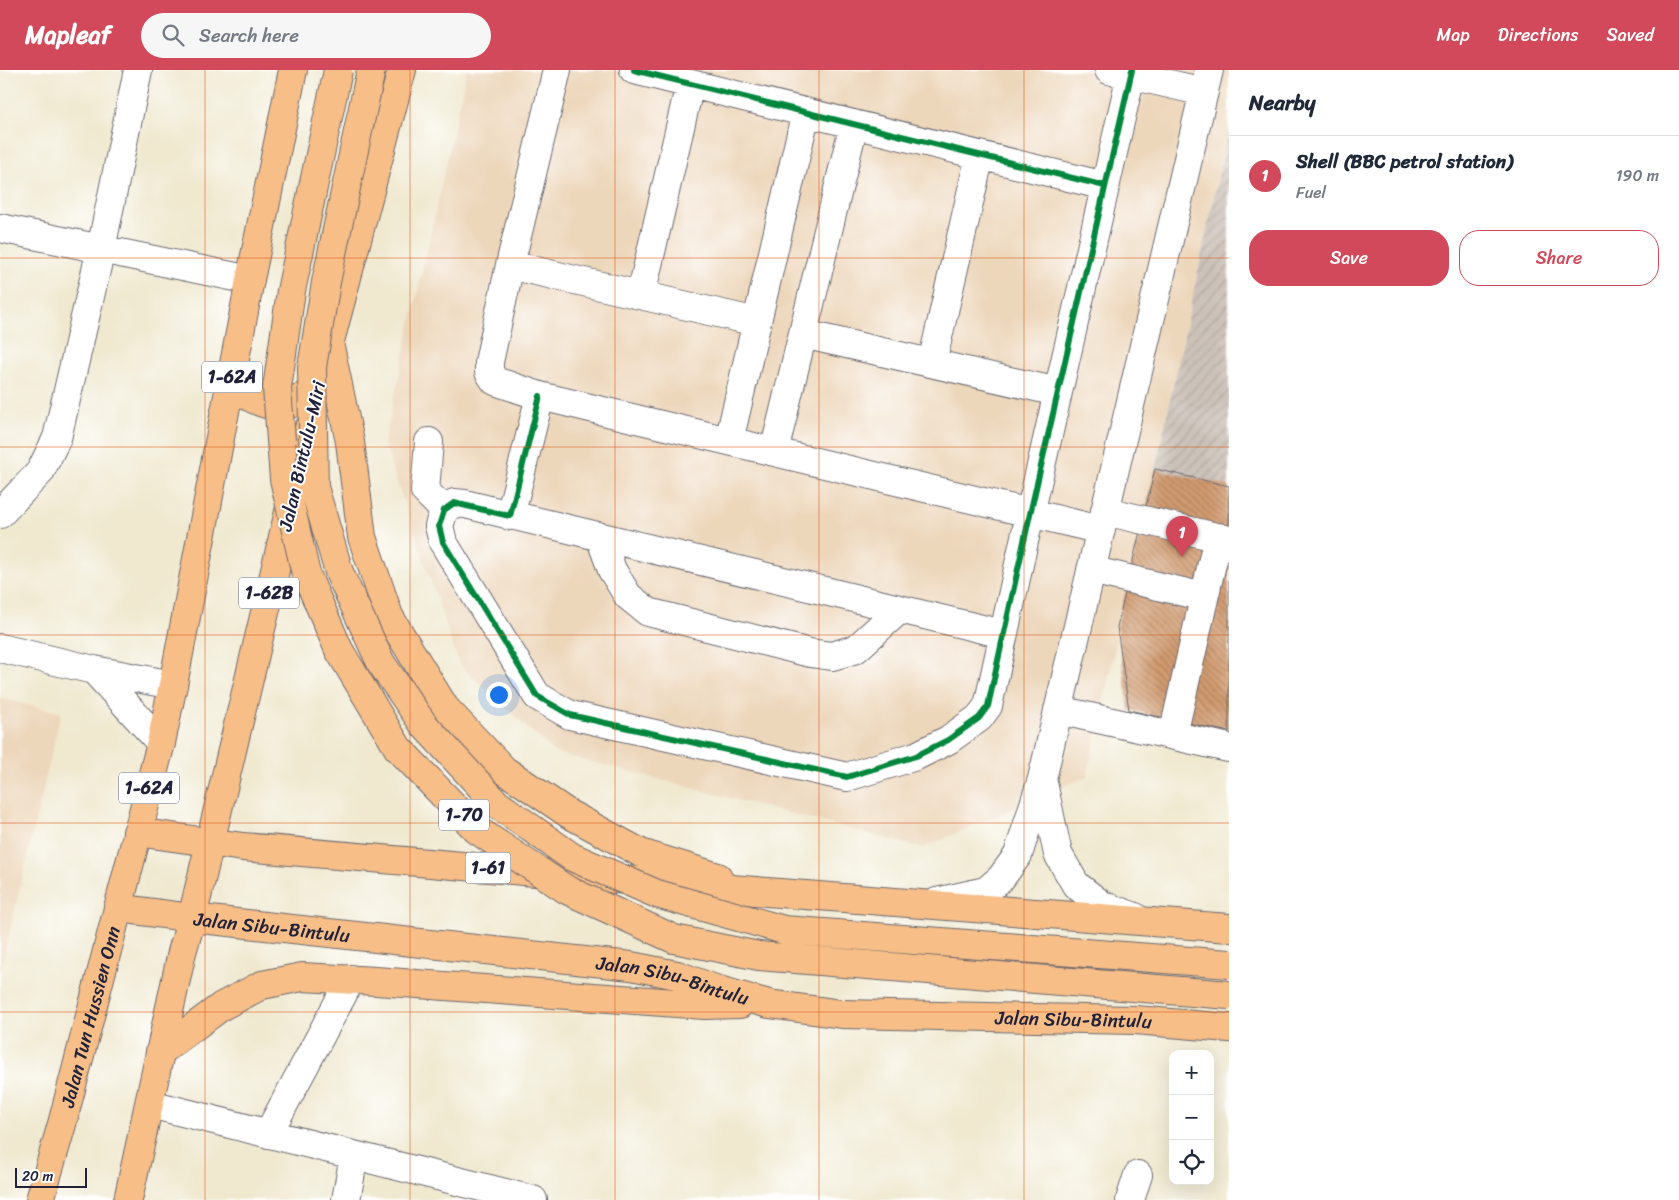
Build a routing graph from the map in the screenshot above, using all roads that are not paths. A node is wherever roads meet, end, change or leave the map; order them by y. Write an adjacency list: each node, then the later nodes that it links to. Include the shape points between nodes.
1 (138, 70): 16 (street)
2 (293, 70): 18 (main road, 1-62A)
3 (338, 70): 60 (main road, 1-70, bridge, via 291,292 277,388 284,479 306,574 339,650 398,748 477,830 567,890 674,938 759,956)
4 (371, 70): 58 (main road, 1-70, bridge, via 326,282 312,367 314,487 339,572 381,664 424,725 497,804 572,857 657,894 784,930)
5 (402, 70): 22 (main road, Jalan Bintulu-Miri / 1-62B)
6 (557, 70): 17 (street)
7 (634, 70): 10 (street)
8 (1124, 72): 9 (street); 14 (street)
9 (1207, 81): 35 (street)
10 (690, 84): 11 (street); 19 (street)
11 (806, 112): 12 (street); 20 (street)
12 (854, 124): 13 (street); 21 (street)
13 (980, 156): 14 (street); 23 (street)
14 (1105, 186): 26 (street)
15 (0, 228): 16 (street)
16 (101, 249): 18 (street); 32 (street, via 57,438 40,472)
17 (510, 265): 19 (street); 27 (street, via 489,372 495,381)
18 (250, 280): 25 (main road, 1-62A)
19 (641, 296): 20 (street)
20 (757, 322): 28 (street)
21 (803, 334): 23 (street); 30 (street)
22 (328, 342): 24 (main road, Jalan Bintulu-Miri / 1-62B); 52 (main road, via 350,442 362,538 389,616 445,708 504,770 569,814 640,853)
23 (932, 363): 26 (street)
24 (319, 382): 25 (main road, via 294,402 284,405 260,403); 51 (main road, Jalan Bintulu-Miri / 1-62B)
25 (230, 385): 44 (main road, 1-62A)
26 (1058, 392): 33 (street)
27 (540, 396): 28 (street); 34 (street)
28 (729, 441): 30 (street)
29 (429, 442): 31 (street, via 425,491)
30 (774, 452): 33 (street)
31 (444, 510): 34 (street, via 454,503); 41 (street, via 439,526 443,542 537,696 570,715 837,775 847,777 916,756 948,740 979,718 988,706)
32 (0, 514)
33 (1030, 514): 35 (street); 41 (street)
34 (510, 516): 36 (street)
35 (1103, 520): 37 (street); 38 (street)
36 (600, 537): 40 (street); 40 (street, via 612,570 628,596 648,612 810,653 832,656 856,649)
37 (1224, 538): 39 (street)
38 (1091, 570): 39 (street); 45 (street)
39 (1204, 597): 46 (street)
40 (900, 609): 41 (street)
41 (1003, 634)
42 (0, 648): 43 (street)
43 (94, 670): 44 (street); 47 (street)
44 (174, 685): 47 (main road, 1-62A)
45 (1058, 710): 46 (street); 49 (street)
46 (1173, 736): 48 (street)
47 (161, 744): 50 (main road, 1-62A)
48 (1229, 748)
49 (1042, 779): 53 (street, via 1018,854 1001,878 986,891); 56 (street, via 1058,854 1076,885 1102,905)
50 (137, 832): 51 (main road, 1-61); 54 (main road, Jalan Tun Hussien Onn / 1-62A)
51 (209, 843): 52 (main road, 1-61); 55 (main road)
52 (767, 892): 53 (main road)
53 (923, 905): 56 (main road)
54 (118, 908): 55 (main road, Jalan Sibu-Bintulu); 67 (main road, Jalan Tun Hussien Onn)
55 (192, 918): 61 (main road, Jalan Sibu-Bintulu, via 630,966 677,975); 63 (main road)
56 (1152, 923): 57 (main road)
57 (1229, 928)
58 (1229, 964)
59 (351, 979): 61 (main road, via 704,1005); 63 (main road, via 302,977 262,984 222,1006); 65 (street)
60 (1229, 995)
61 (769, 1004): 62 (main road, Jalan Sibu-Bintulu, via 842,1014 1135,1020)
62 (1229, 1028)
63 (160, 1052): 64 (main road)
64 (150, 1104): 65 (street); 68 (main road)
65 (268, 1134): 66 (street)
66 (354, 1156): 69 (street); 70 (street)
67 (40, 1200)
68 (128, 1200)
69 (346, 1200)
70 (533, 1200)

